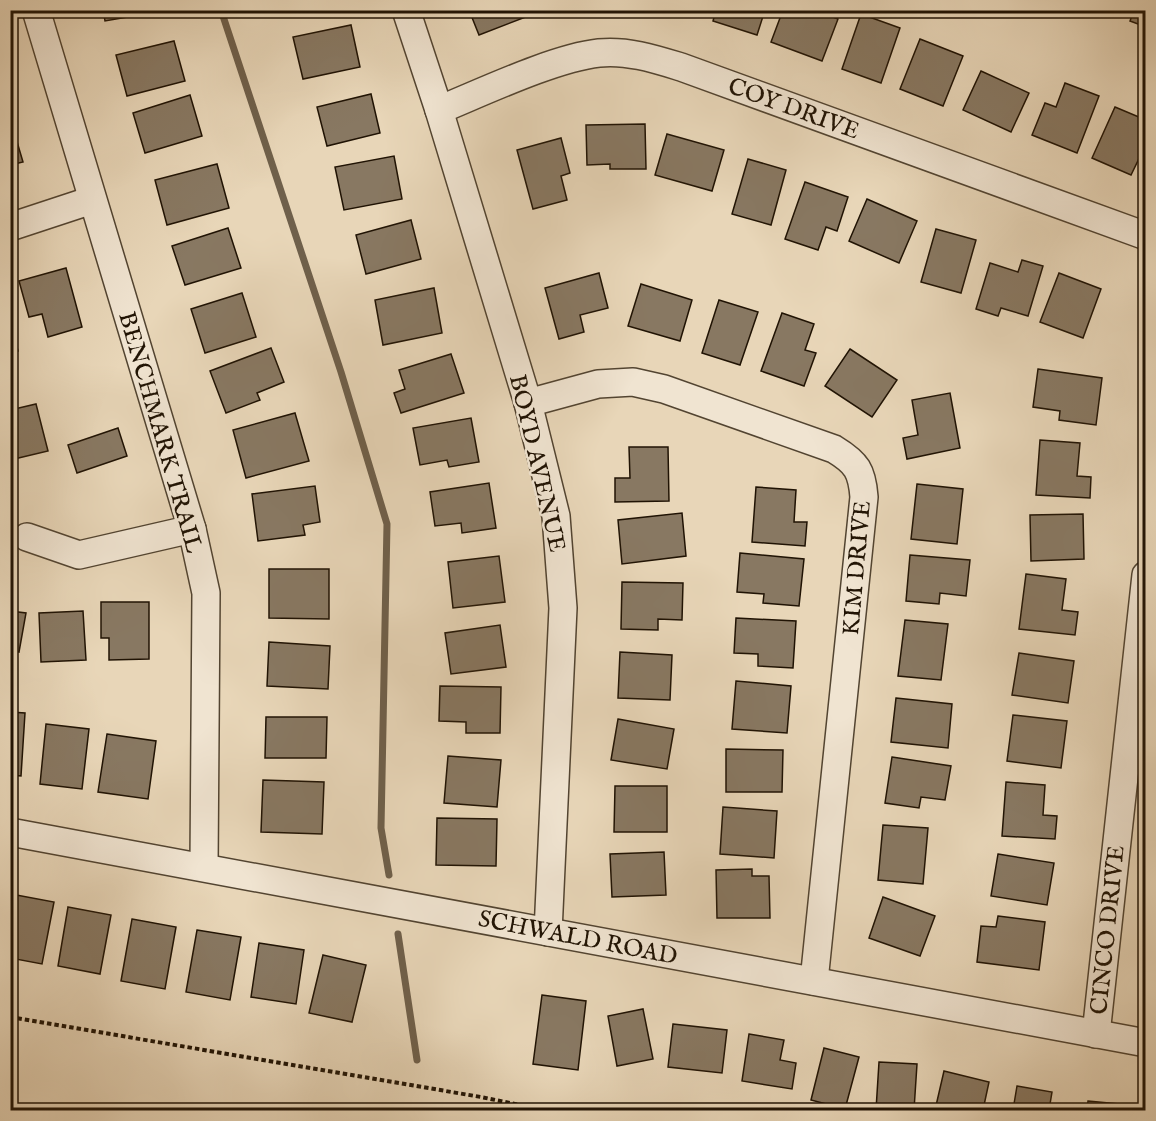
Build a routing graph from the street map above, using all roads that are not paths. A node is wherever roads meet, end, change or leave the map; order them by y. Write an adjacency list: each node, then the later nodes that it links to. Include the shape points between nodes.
1 (36, 10): 4 (street, BENCHMARK TRAIL)
2 (406, 10): 3 (street, BOYD AVENUE)
3 (439, 110): 6 (street, COY DRIVE, via 560,63 599,53 652,58); 7 (street, BOYD AVENUE)
4 (92, 200): 5 (street); 8 (street, BENCHMARK TRAIL)
5 (10, 227)
6 (1146, 236)
7 (528, 403): 13 (street, BOYD AVENUE, via 555,516 564,608); 14 (street, KIM DRIVE, via 598,384 633,382 664,389 834,449 850,459 862,476 864,497)
8 (192, 530): 9 (street, via 79,555); 12 (street, BENCHMARK TRAIL, via 206,593)
9 (27, 537)
10 (1146, 575): 15 (street, CINCO DRIVE)
11 (10, 832): 12 (street, SCHWALD ROAD)
12 (204, 867): 13 (street, SCHWALD ROAD)
13 (548, 932): 14 (street, SCHWALD ROAD)
14 (814, 981): 15 (street, SCHWALD ROAD)
15 (1096, 1034): 16 (street, SCHWALD ROAD)
16 (1146, 1043)

